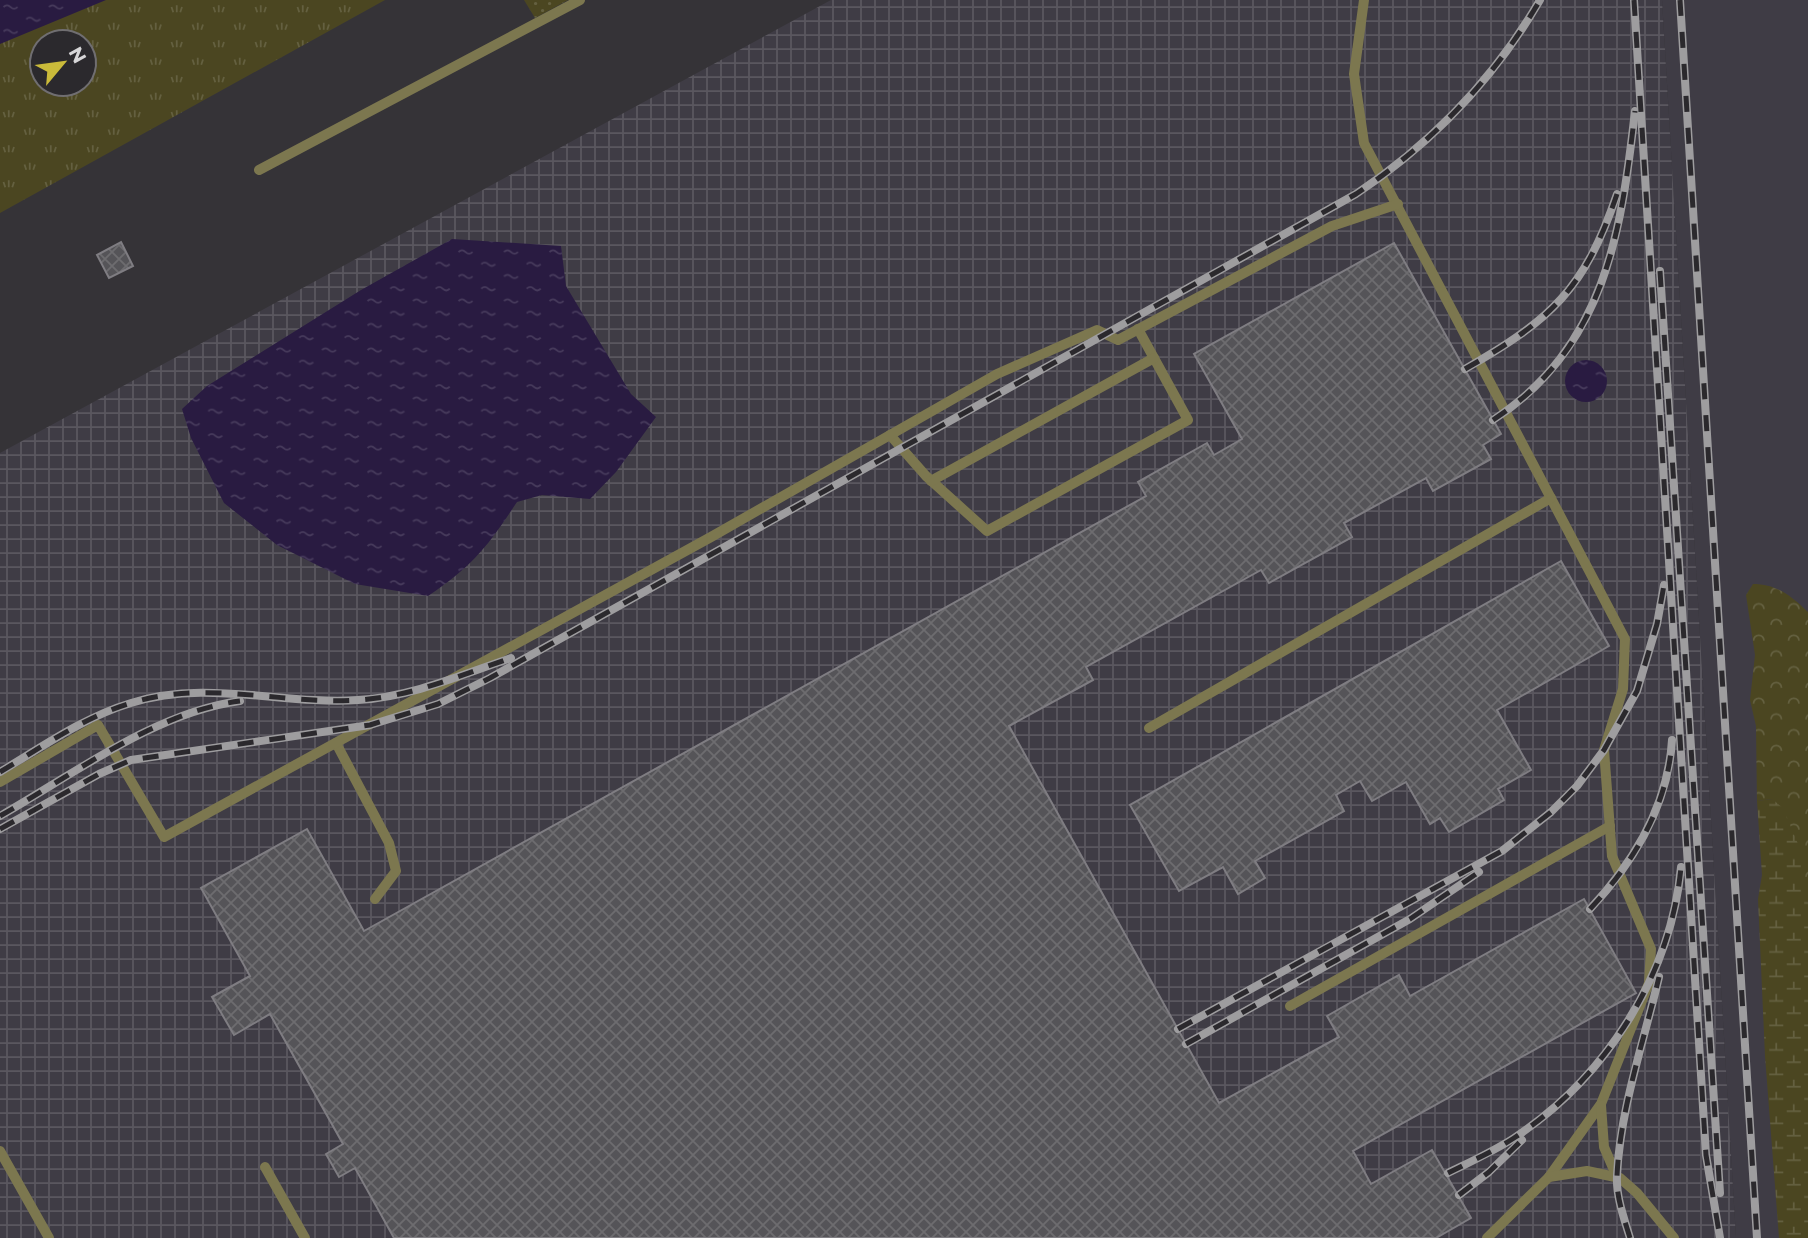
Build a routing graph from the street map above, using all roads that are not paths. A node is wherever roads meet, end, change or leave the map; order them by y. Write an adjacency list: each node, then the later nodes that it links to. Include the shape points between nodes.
1 (580, 0): 3 (lane)
2 (1364, 0): 4 (lane, via 1354,74 1364,143)
3 (259, 170)
4 (1398, 204): 5 (lane, via 1332,226); 9 (lane)
5 (1138, 329): 6 (lane); 7 (lane, via 1118,340 1097,330 997,374)
6 (1154, 358): 8 (lane); 8 (lane, via 1188,420 987,531)
7 (890, 435): 8 (lane); 11 (lane)
8 (932, 481)
9 (1551, 498): 10 (lane); 13 (lane, via 1625,639 1623,690 1604,750)
10 (1149, 729)
11 (336, 743): 12 (lane, via 164,836 98,725); 14 (lane, via 389,843 396,871)
12 (0, 782)
13 (1610, 826): 15 (lane); 16 (lane, via 1612,856 1651,949 1649,983)
14 (375, 899)
15 (1290, 1006)
16 (1601, 1104): 19 (lane); 20 (lane, via 1604,1147)
17 (0, 1151): 21 (lane)
18 (265, 1167): 22 (lane)
19 (1549, 1177): 20 (lane, via 1587,1171); 23 (lane)
20 (1617, 1177): 24 (lane, via 1637,1193)
21 (48, 1238)
22 (304, 1238)
23 (1487, 1238)
24 (1674, 1238)

